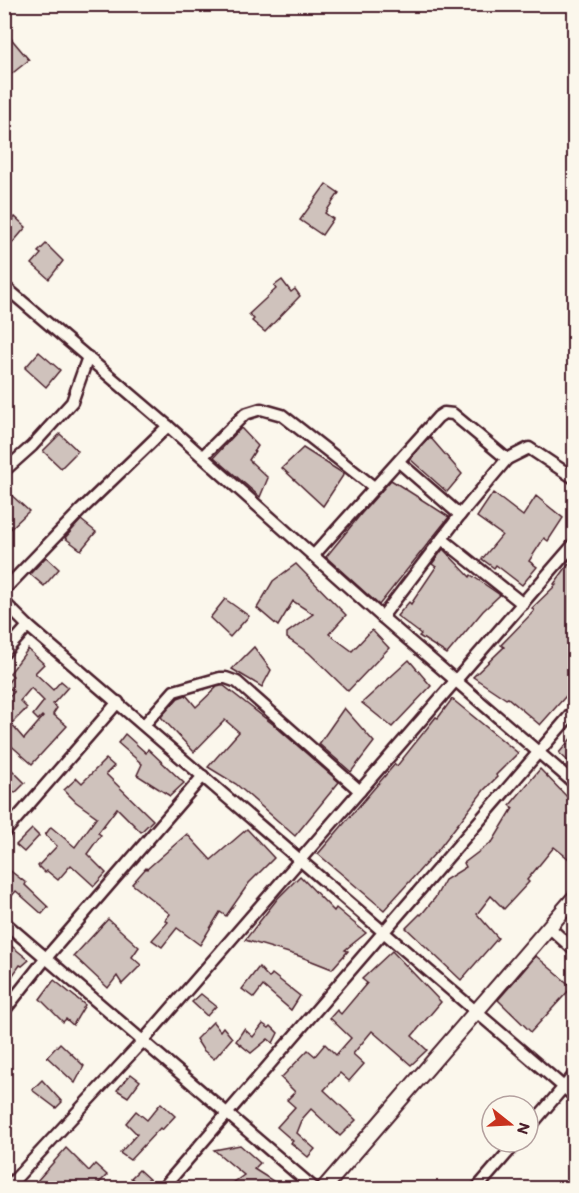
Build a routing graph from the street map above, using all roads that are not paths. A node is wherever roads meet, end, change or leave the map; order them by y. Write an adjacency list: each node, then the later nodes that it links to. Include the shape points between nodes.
1 (4, 286): 2 (street)
2 (88, 357): 3 (street); 7 (street, via 72,402)
3 (168, 426): 4 (street); 14 (street)
4 (203, 456): 9 (street, via 245,414 261,409 282,415); 13 (street)
5 (507, 459): 6 (street, via 453,414 444,413); 8 (street, via 529,448); 10 (street)
6 (399, 462): 9 (street); 10 (street)
7 (4, 471)
8 (574, 478)
9 (375, 488): 13 (street)
10 (460, 515): 11 (street)
11 (442, 538): 16 (street); 17 (street)
12 (574, 544): 16 (street)
13 (314, 555): 17 (street)
14 (4, 590)
15 (4, 602): 18 (street)
16 (523, 604): 20 (street)
17 (382, 617): 20 (street)
18 (28, 626): 19 (street); 21 (street)
19 (4, 653)
20 (456, 681): 24 (street); 27 (street)
21 (117, 702): 23 (street); 28 (street)
22 (574, 711): 24 (street)
23 (144, 725): 25 (street); 27 (street, via 174,691 226,678 237,682)
24 (539, 752): 26 (street); 33 (street)
25 (202, 776): 29 (street); 35 (street)
26 (574, 783)
27 (360, 791): 29 (street)
28 (4, 833)
29 (300, 860): 33 (street); 38 (street)
30 (574, 898): 32 (street)
31 (4, 922): 35 (street)
32 (549, 927): 34 (street); 37 (street)
33 (384, 932): 37 (street); 42 (street)
34 (574, 950)
35 (46, 958): 36 (street); 38 (street)
36 (4, 1011)
37 (477, 1011): 40 (street); 48 (street)
38 (143, 1041): 42 (street); 45 (street)
39 (574, 1075): 40 (street)
40 (564, 1087): 41 (street); 43 (street)
41 (574, 1096)
42 (227, 1114): 46 (street); 47 (street)
43 (540, 1115)
44 (507, 1154): 49 (street)
45 (7, 1188)
46 (163, 1188)
47 (314, 1188)
48 (324, 1188)
49 (477, 1188)

